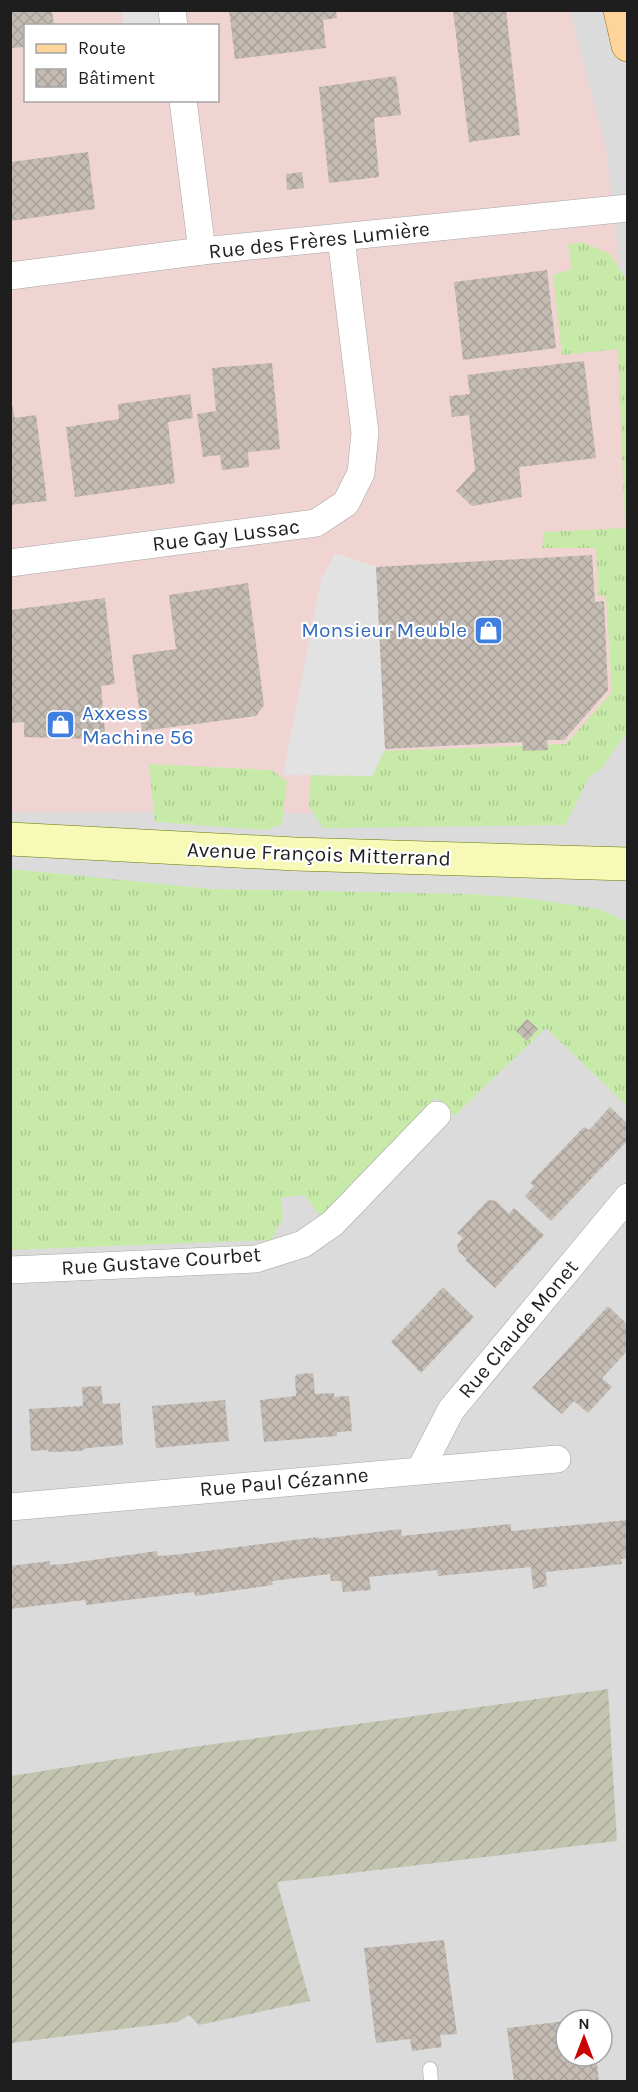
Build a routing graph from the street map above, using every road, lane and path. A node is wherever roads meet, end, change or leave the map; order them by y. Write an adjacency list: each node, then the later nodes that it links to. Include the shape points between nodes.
1 (620, 10): 2 (main road)
2 (627, 45)
3 (183, 102): 6 (street)
4 (627, 208): 5 (street, Rue des Frères Lumière)
5 (341, 238): 6 (street, Rue des Frères Lumière); 8 (street, Rue Gay Lussac, via 365,433 361,473 346,503 316,523)
6 (202, 251): 7 (street, Rue des Frères Lumière)
7 (10, 276)
8 (10, 563)
9 (10, 839): 10 (main road, Avenue François Mitterrand, via 295,854)
10 (627, 864)
11 (437, 1115): 13 (street, Rue Gustave Courbet, via 333,1223 303,1244 256,1259)
12 (627, 1197): 15 (street, Rue Claude Monet, via 451,1410)
13 (10, 1270)
14 (557, 1459): 15 (street, Rue Paul Cézanne)
15 (420, 1470): 16 (street, Rue Paul Cézanne)
16 (10, 1507)

